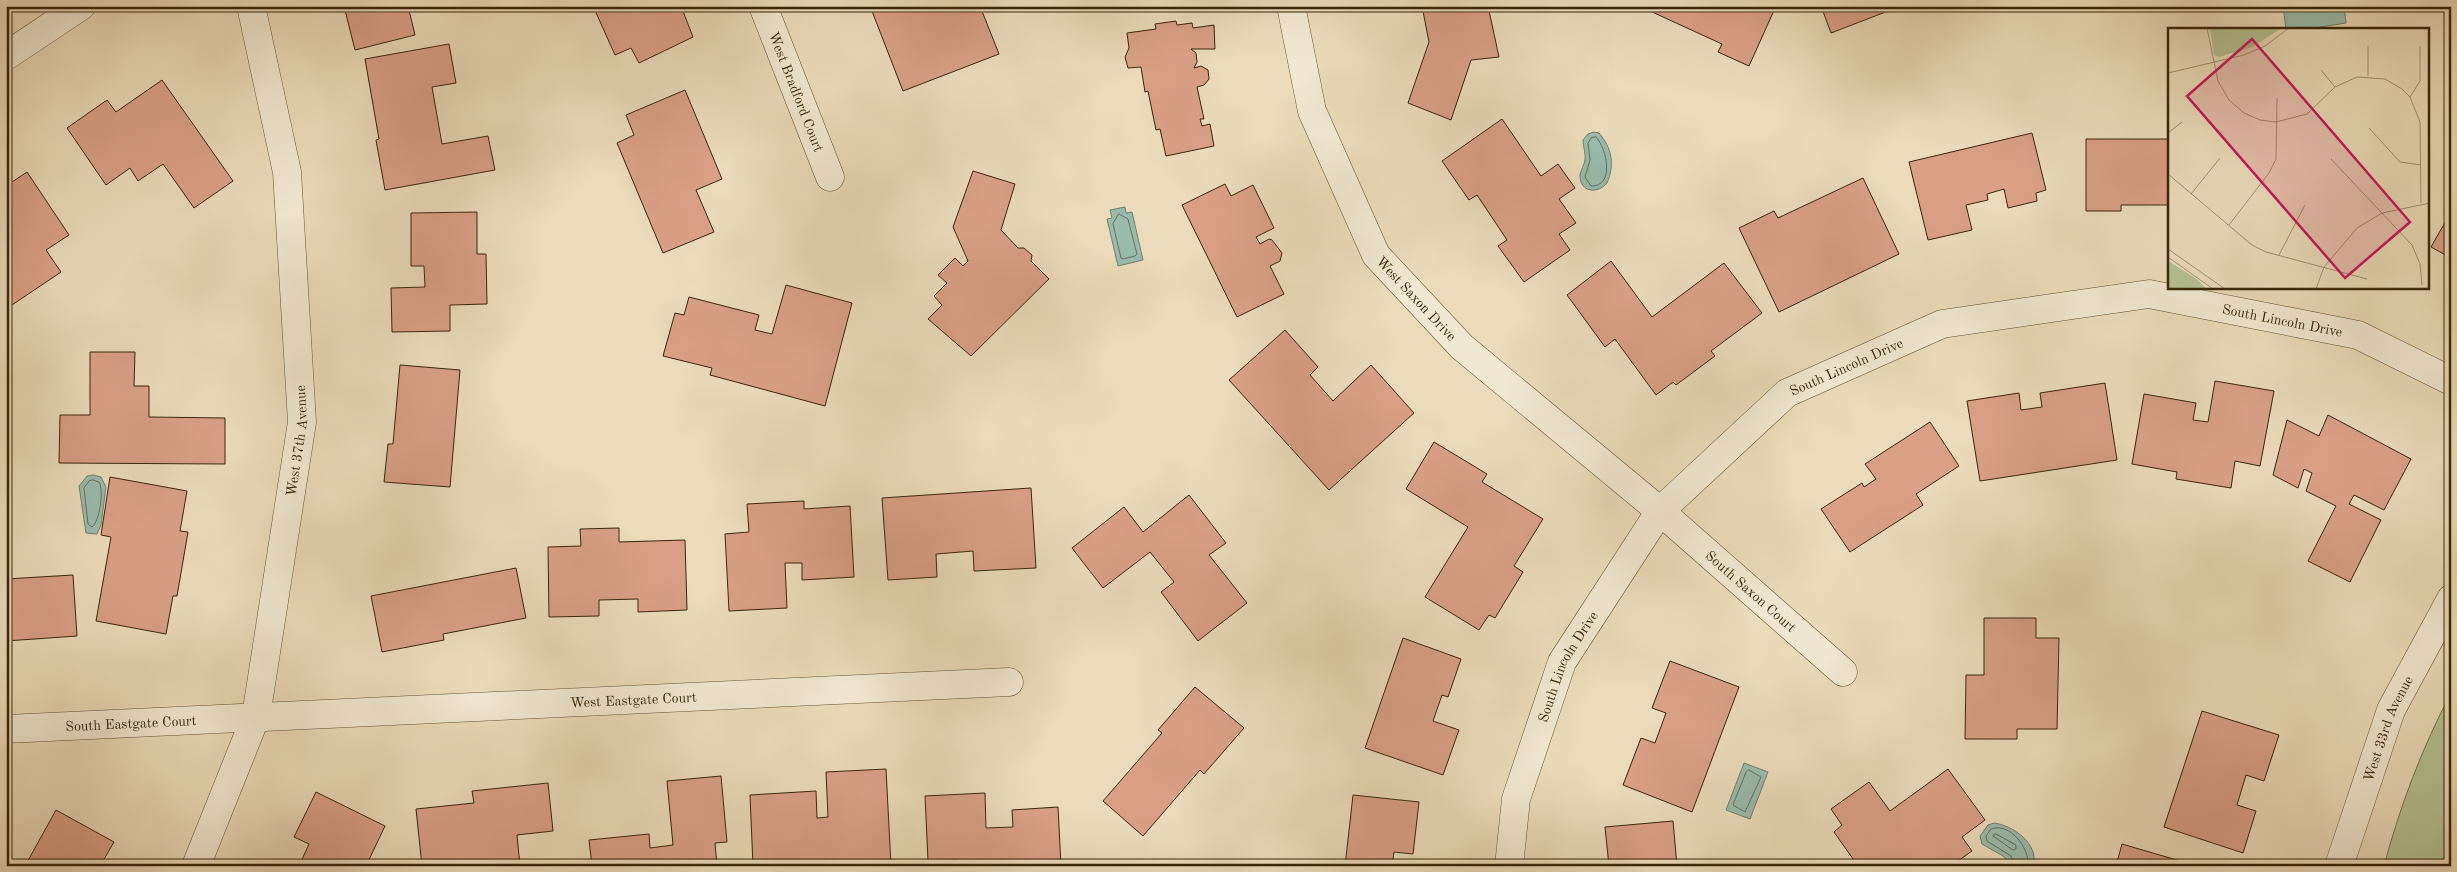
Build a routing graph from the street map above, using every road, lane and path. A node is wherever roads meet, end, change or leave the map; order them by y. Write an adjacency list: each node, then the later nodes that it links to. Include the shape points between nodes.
1 (81, 6): 5 (street)
2 (251, 6): 12 (street, West 37th Avenue, via 287,172 302,422)
3 (763, 6): 6 (street, West Bradford Court)
4 (1291, 6): 8 (street, West Saxon Drive, via 1312,111 1376,255 1462,347)
5 (6, 56)
6 (830, 177)
7 (2451, 381): 8 (street, South Lincoln Drive, via 2358,336 2149,294 1942,324 1787,394)
8 (1660, 511): 10 (street, South Saxon Court); 15 (street, South Lincoln Drive, via 1562,662 1516,799)
9 (2451, 598): 16 (street, West 33rd Avenue, via 2391,710)
10 (1843, 672)
11 (1009, 682): 12 (street, West Eastgate Court)
12 (256, 716): 13 (street, South Eastgate Court); 14 (street, West 37th Avenue)
13 (6, 729)
14 (196, 866)
15 (1510, 866)
16 (2339, 866)

